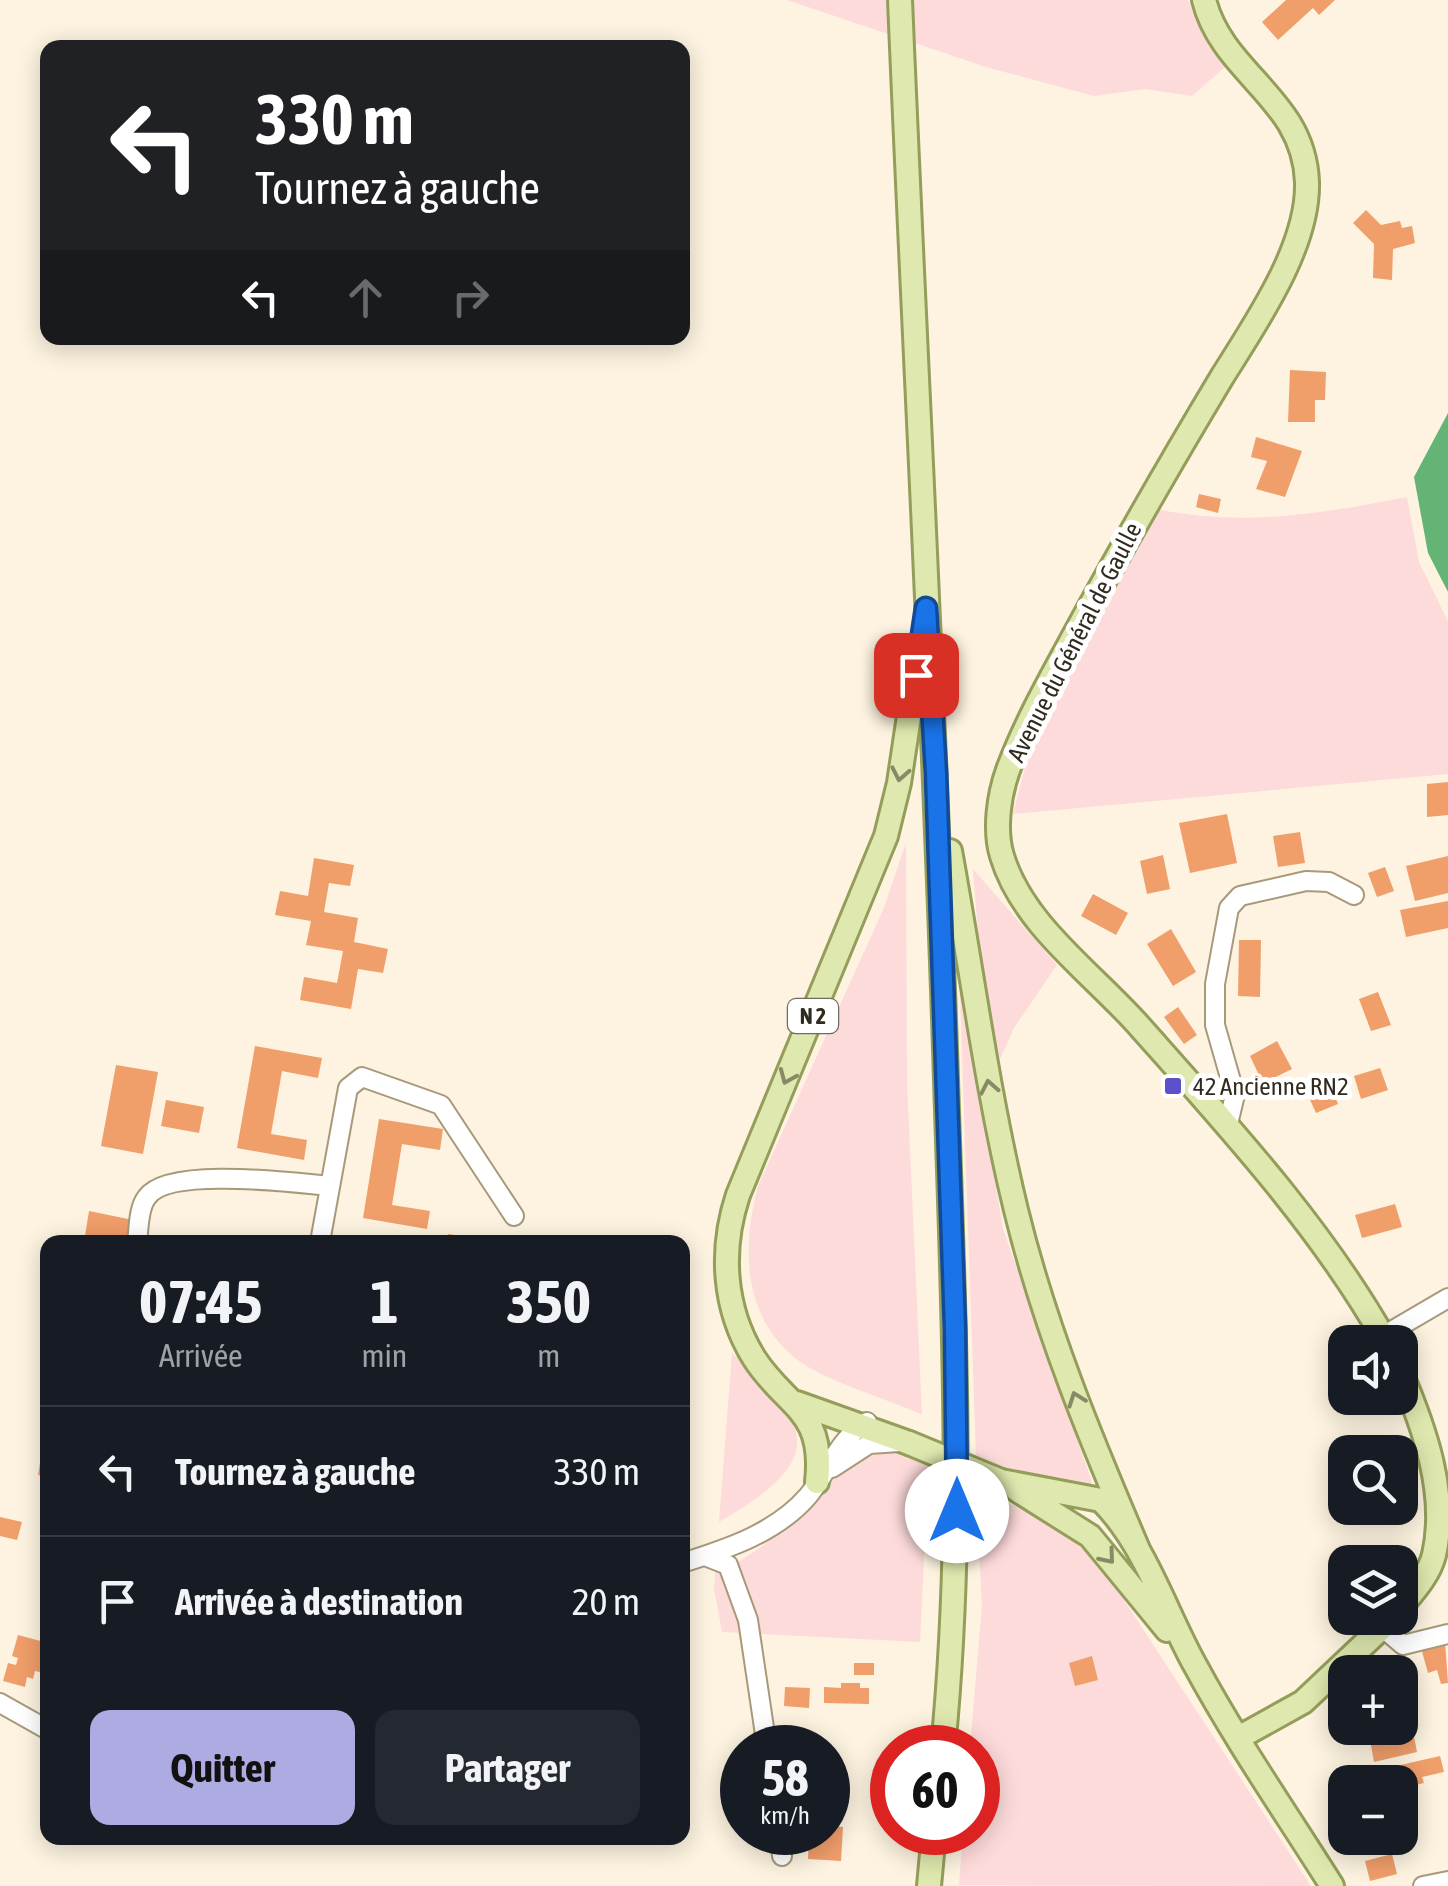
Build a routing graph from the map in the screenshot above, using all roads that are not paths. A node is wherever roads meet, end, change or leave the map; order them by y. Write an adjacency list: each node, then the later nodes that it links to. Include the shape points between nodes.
1 (900, 0): 3 (main road, N 2)
2 (1204, 0): 6 (main road, Avenue du Général de Gaulle, via 1222,43 1280,104 1300,139 1307,182 1299,235 1034,712 1008,772 999,821 1000,851 1031,912)
3 (926, 608): 4 (main road, N 2); 14 (main road, N 2, one-way to 14, via 886,836 730,1216 725,1250 740,1331 754,1358)
4 (936, 773): 18 (main road, N 2, one-way to 4, via 1054,1340 1016,1212); 33 (main road, N 2, via 957,1415)
5 (1354, 895): 6 (street, via 1328,882 1306,881 1240,896 1229,908 1215,984 1216,1025 1235,1095)
6 (1227, 1128): 12 (main road, Avenue du Général de Gaulle, via 1316,1238)
7 (330, 1186): 8 (street, via 348,1088 362,1077 441,1105); 9 (street, via 242,1177 166,1185 143,1203); 10 (street)
8 (514, 1216)
9 (138, 1235)
10 (321, 1235)
11 (1448, 1298): 13 (street)
12 (1374, 1325)
13 (1407, 1325)
14 (797, 1404): 16 (main road, N 2); 20 (main road, via 816,1442)
15 (1415, 1415): 26 (main road, via 1433,1465 1438,1512 1434,1556)
16 (858, 1427): 17 (main road, N 2); 20 (street)
17 (909, 1442): 19 (main road, N 2, bridge); 20 (street, via 869,1444)
18 (1102, 1465): 21 (main road); 23 (main road, N 2)
19 (1000, 1481): 21 (main road, N 2); 22 (main road, N 2)
20 (817, 1482): 24 (street, via 772,1525)
21 (1101, 1500): 22 (main road, via 1077,1512); 23 (main road, N 2)
22 (1049, 1508): 30 (main road, N 2, one-way to 30, via 1090,1536)
23 (1140, 1554): 30 (main road, N 2)
24 (704, 1556): 25 (street); 32 (street, via 728,1565 748,1620)
25 (690, 1560)
26 (1418, 1584)
27 (1448, 1634): 29 (street, via 1403,1645)
28 (1374, 1635): 35 (main road, via 1302,1702)
29 (1396, 1635)
30 (1196, 1667): 35 (main road, N 2)
31 (0, 1703): 34 (street)
32 (764, 1725)
33 (945, 1725)
34 (40, 1726)
35 (1240, 1738): 39 (main road, N 2)
36 (932, 1855): 38 (main road)
37 (1448, 1881): 40 (street)
38 (929, 1886)
39 (1332, 1886)
40 (1423, 1886)

